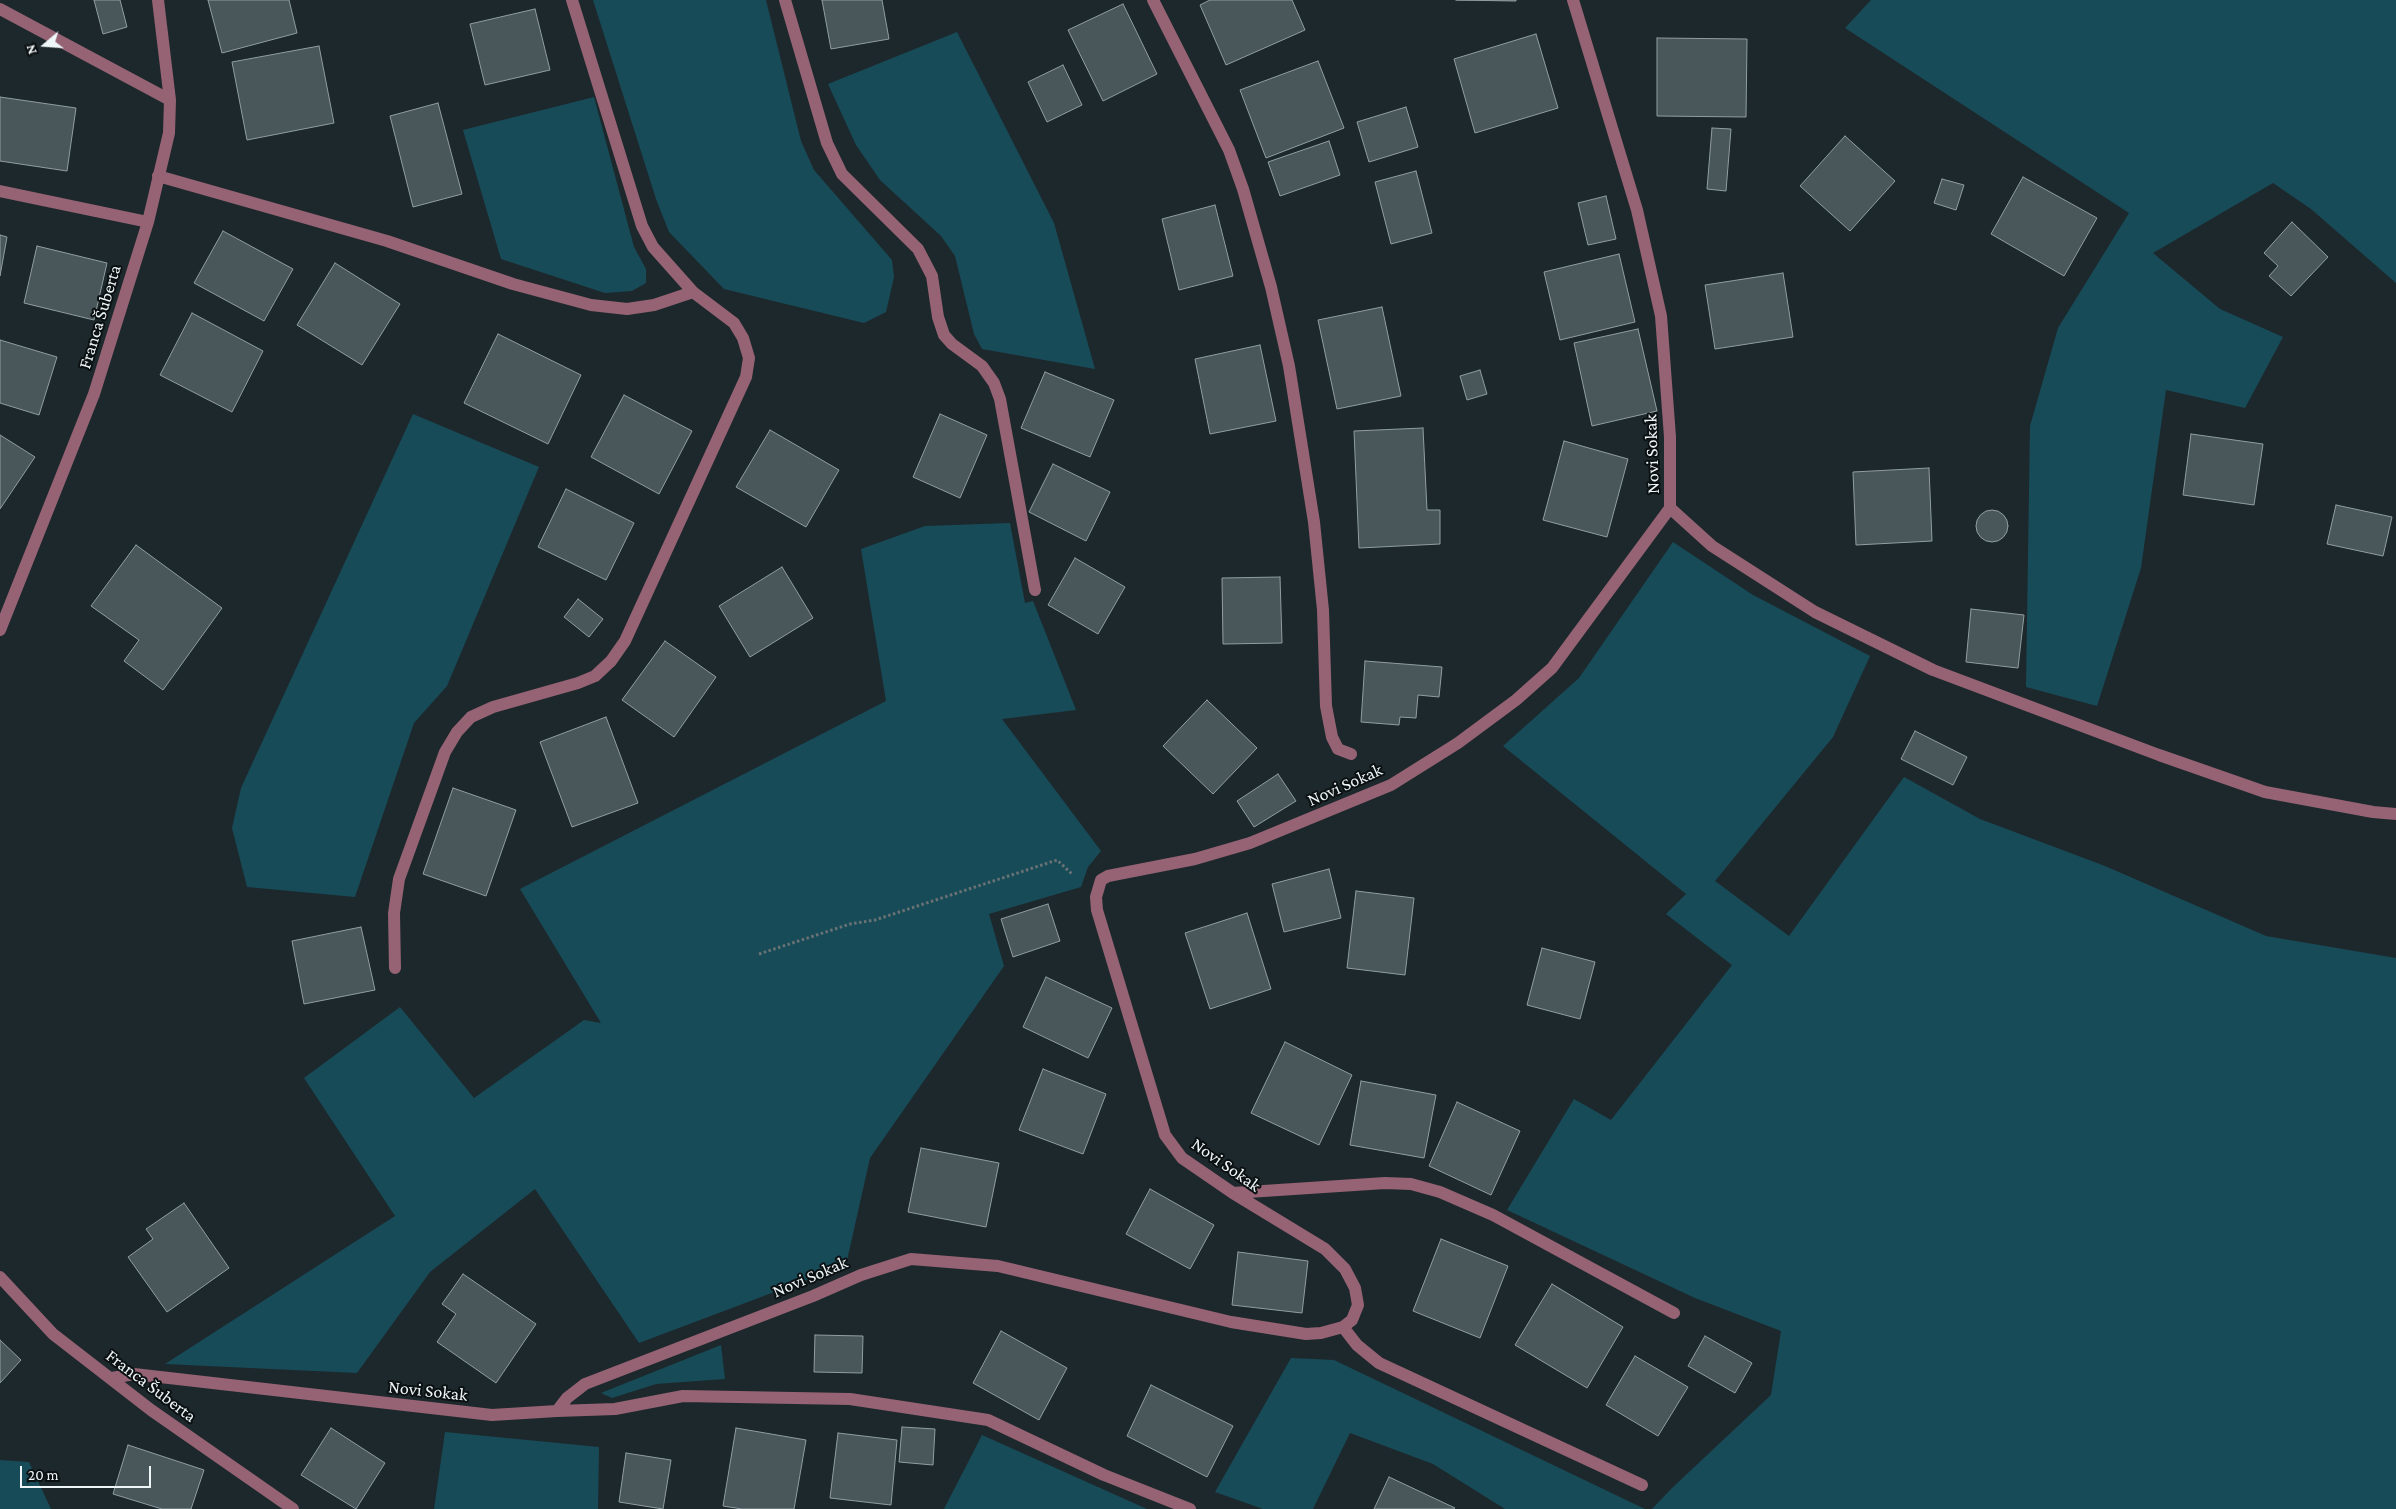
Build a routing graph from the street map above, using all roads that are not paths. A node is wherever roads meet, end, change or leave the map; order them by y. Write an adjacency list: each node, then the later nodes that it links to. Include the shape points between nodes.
1 (158, 0): 7 (street, Franca Šuberta)
2 (572, 0): 11 (street, via 642,226 653,247)
3 (785, 0): 13 (street, via 827,143 842,174 918,249 932,276 944,335 982,366 994,383 1000,399)
4 (1153, 0): 15 (street, via 1229,150 1271,287 1288,366 1314,522 1323,610 1326,706 1332,737 1338,749)
5 (1573, 0): 12 (street, Novi Sokak, via 1637,210 1661,316 1670,437)
6 (0, 9): 7 (street)
7 (170, 100): 8 (street, Franca Šuberta, via 169,133)
8 (158, 176): 10 (street, Franca Šuberta); 11 (street, via 387,241 513,284 591,305 627,309 654,305)
9 (0, 191): 10 (street)
10 (148, 222): 14 (street, Franca Šuberta, via 94,394)
11 (693, 292): 17 (street, via 734,323 744,338 749,358 746,377 626,641 611,661 595,676 578,684 493,707 471,717 445,752 399,879 394,913)
12 (1670, 508): 16 (street, via 1712,546 1815,612 1933,670 2159,756 2265,792); 18 (street, Novi Sokak, via 1552,668 1516,700 1458,743 1391,785 1289,828 1195,859 1101,880 1097,910 1165,1136 1182,1158)
13 (1035, 590)
14 (0, 630)
15 (1351, 754)
16 (2396, 814)
17 (395, 968)
18 (1233, 1193): 20 (street, via 1411,1184 1440,1192 1493,1215); 21 (street, Novi Sokak, via 1324,1249 1345,1269 1355,1288 1358,1305 1352,1320)
19 (0, 1277): 22 (street, Franca Šuberta, via 53,1334)
20 (1674, 1313)
21 (1343, 1328): 23 (street, Novi Sokak, via 1321,1333 1287,1331 1231,1322 998,1266 911,1259 861,1275 585,1384); 24 (street, via 1379,1363)
22 (112, 1378): 23 (street, Novi Sokak, via 134,1374 492,1415); 25 (street, Franca Šuberta, via 151,1410)
23 (557, 1411): 26 (street, via 615,1409 683,1396 850,1400 988,1420 1104,1475)
24 (1642, 1485)
25 (293, 1509)
26 (1190, 1509)

